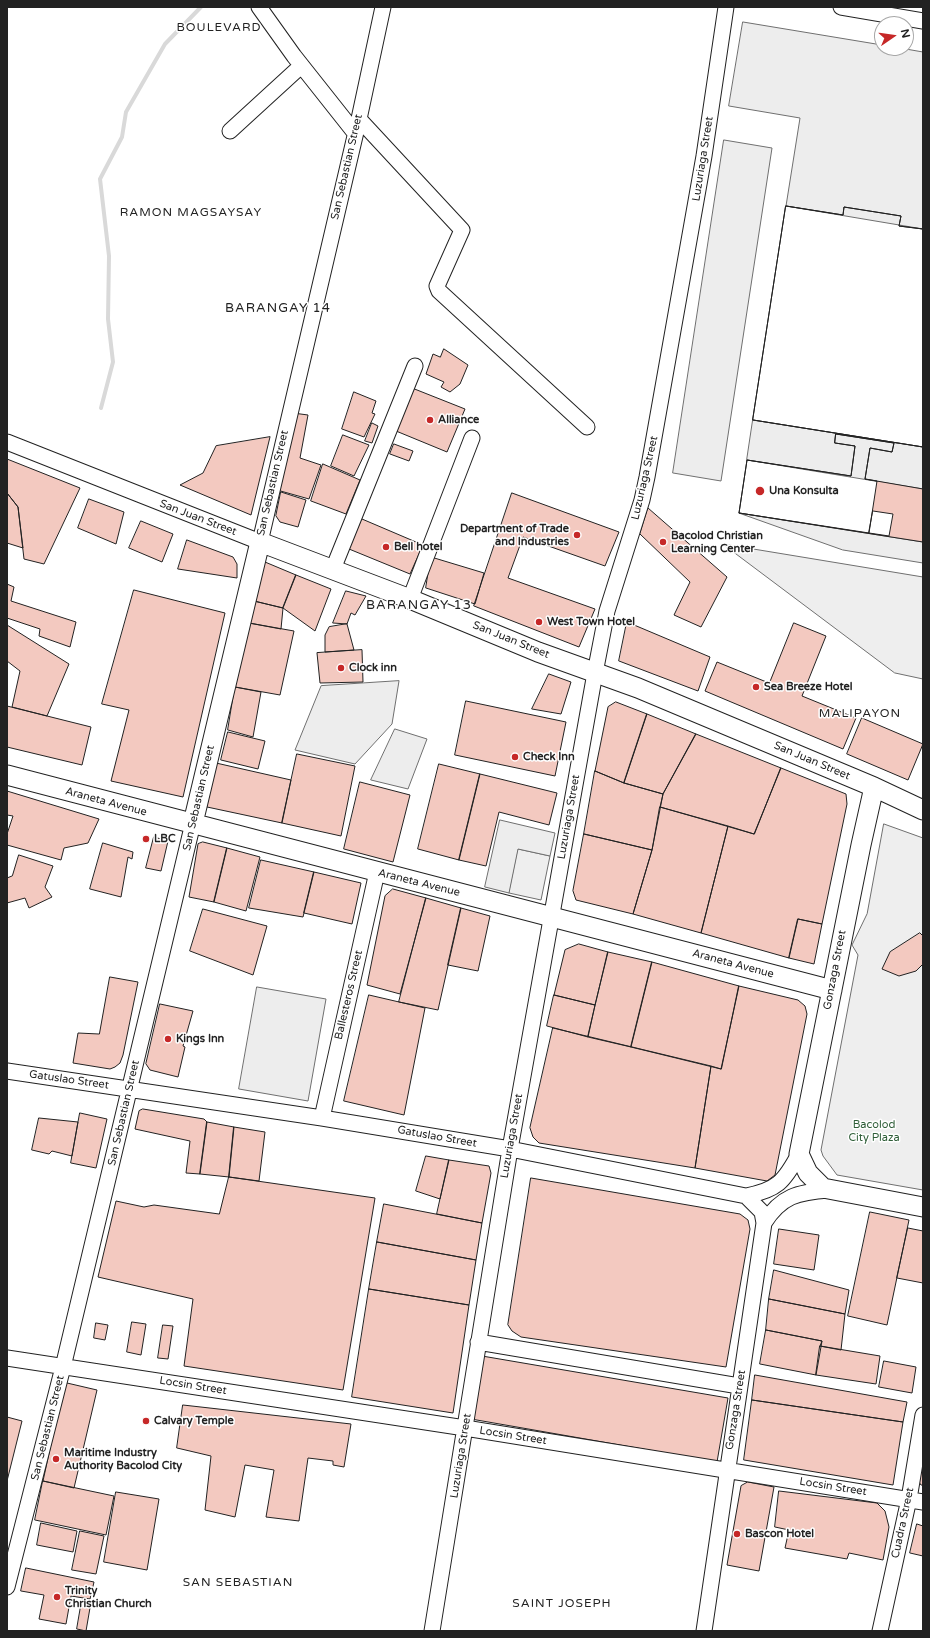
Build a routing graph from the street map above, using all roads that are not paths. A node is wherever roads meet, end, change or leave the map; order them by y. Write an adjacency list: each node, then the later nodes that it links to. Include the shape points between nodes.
1 (259, 7): 6 (street)
2 (383, 7): 7 (street, San Sebastian Street)
3 (726, 7): 16 (street, Luzuriaga Street, via 704,156 647,477 612,594)
4 (841, 7): 5 (street)
5 (923, 21)
6 (301, 66): 7 (street); 8 (street)
7 (357, 126): 10 (street, via 462,230 437,286 439,292); 13 (street, San Sebastian Street)
8 (230, 131)
9 (415, 366): 14 (street)
10 (587, 427)
11 (472, 438): 15 (street)
12 (7, 442): 13 (street, San Juan Street)
13 (260, 542): 14 (main road, San Juan Street); 20 (main road, San Sebastian Street)
14 (332, 569): 15 (main road, San Juan Street)
15 (410, 599): 16 (main road, San Juan Street)
16 (594, 673): 18 (main road, San Juan Street, via 638,688); 22 (street, Luzuriaga Street)
17 (7, 775): 20 (main road, Araneta Avenue)
18 (874, 787): 19 (main road, San Juan Street); 23 (main road, Gonzaga Street)
19 (923, 810)
20 (193, 823): 21 (main road, Araneta Avenue); 25 (street, San Sebastian Street)
21 (377, 872): 22 (main road, Araneta Avenue); 26 (street, Ballesteros Street)
22 (550, 917): 23 (main road, Araneta Avenue); 27 (street, Luzuriaga Street)
23 (832, 990): 28 (main road, Gonzaga Street)
24 (7, 1071): 25 (street, Gatuslao Street)
25 (130, 1089): 26 (street, Gatuslao Street); 35 (street, San Sebastian Street)
26 (322, 1118): 27 (street, Gatuslao Street)
27 (510, 1149): 30 (street, Gatuslao Street); 33 (street, Luzuriaga Street)
28 (799, 1154): 29 (main road, via 816,1183); 30 (street, Gatuslao Street, via 777,1184 766,1191)
29 (829, 1190): 31 (main road); 32 (street, via 786,1198 773,1209)
30 (746, 1196): 32 (street, via 762,1212)
31 (923, 1207)
32 (764, 1223): 36 (street, Gonzaga Street)
33 (478, 1342): 36 (street); 38 (street, Luzuriaga Street)
34 (7, 1358): 35 (street, Locsin Street)
35 (63, 1367): 38 (street, Locsin Street); 41 (street, San Sebastian Street)
36 (739, 1386): 39 (street, Gonzaga Street)
37 (923, 1415): 40 (street, Cuadra Street)
38 (466, 1428): 39 (street, Locsin Street); 42 (street, Luzuriaga Street)
39 (727, 1471): 40 (street, Locsin Street); 43 (street, Gonzaga Street)
40 (916, 1500): 44 (street, Cuadra Street)
41 (7, 1587)
42 (432, 1631)
43 (704, 1631)
44 (880, 1631)

